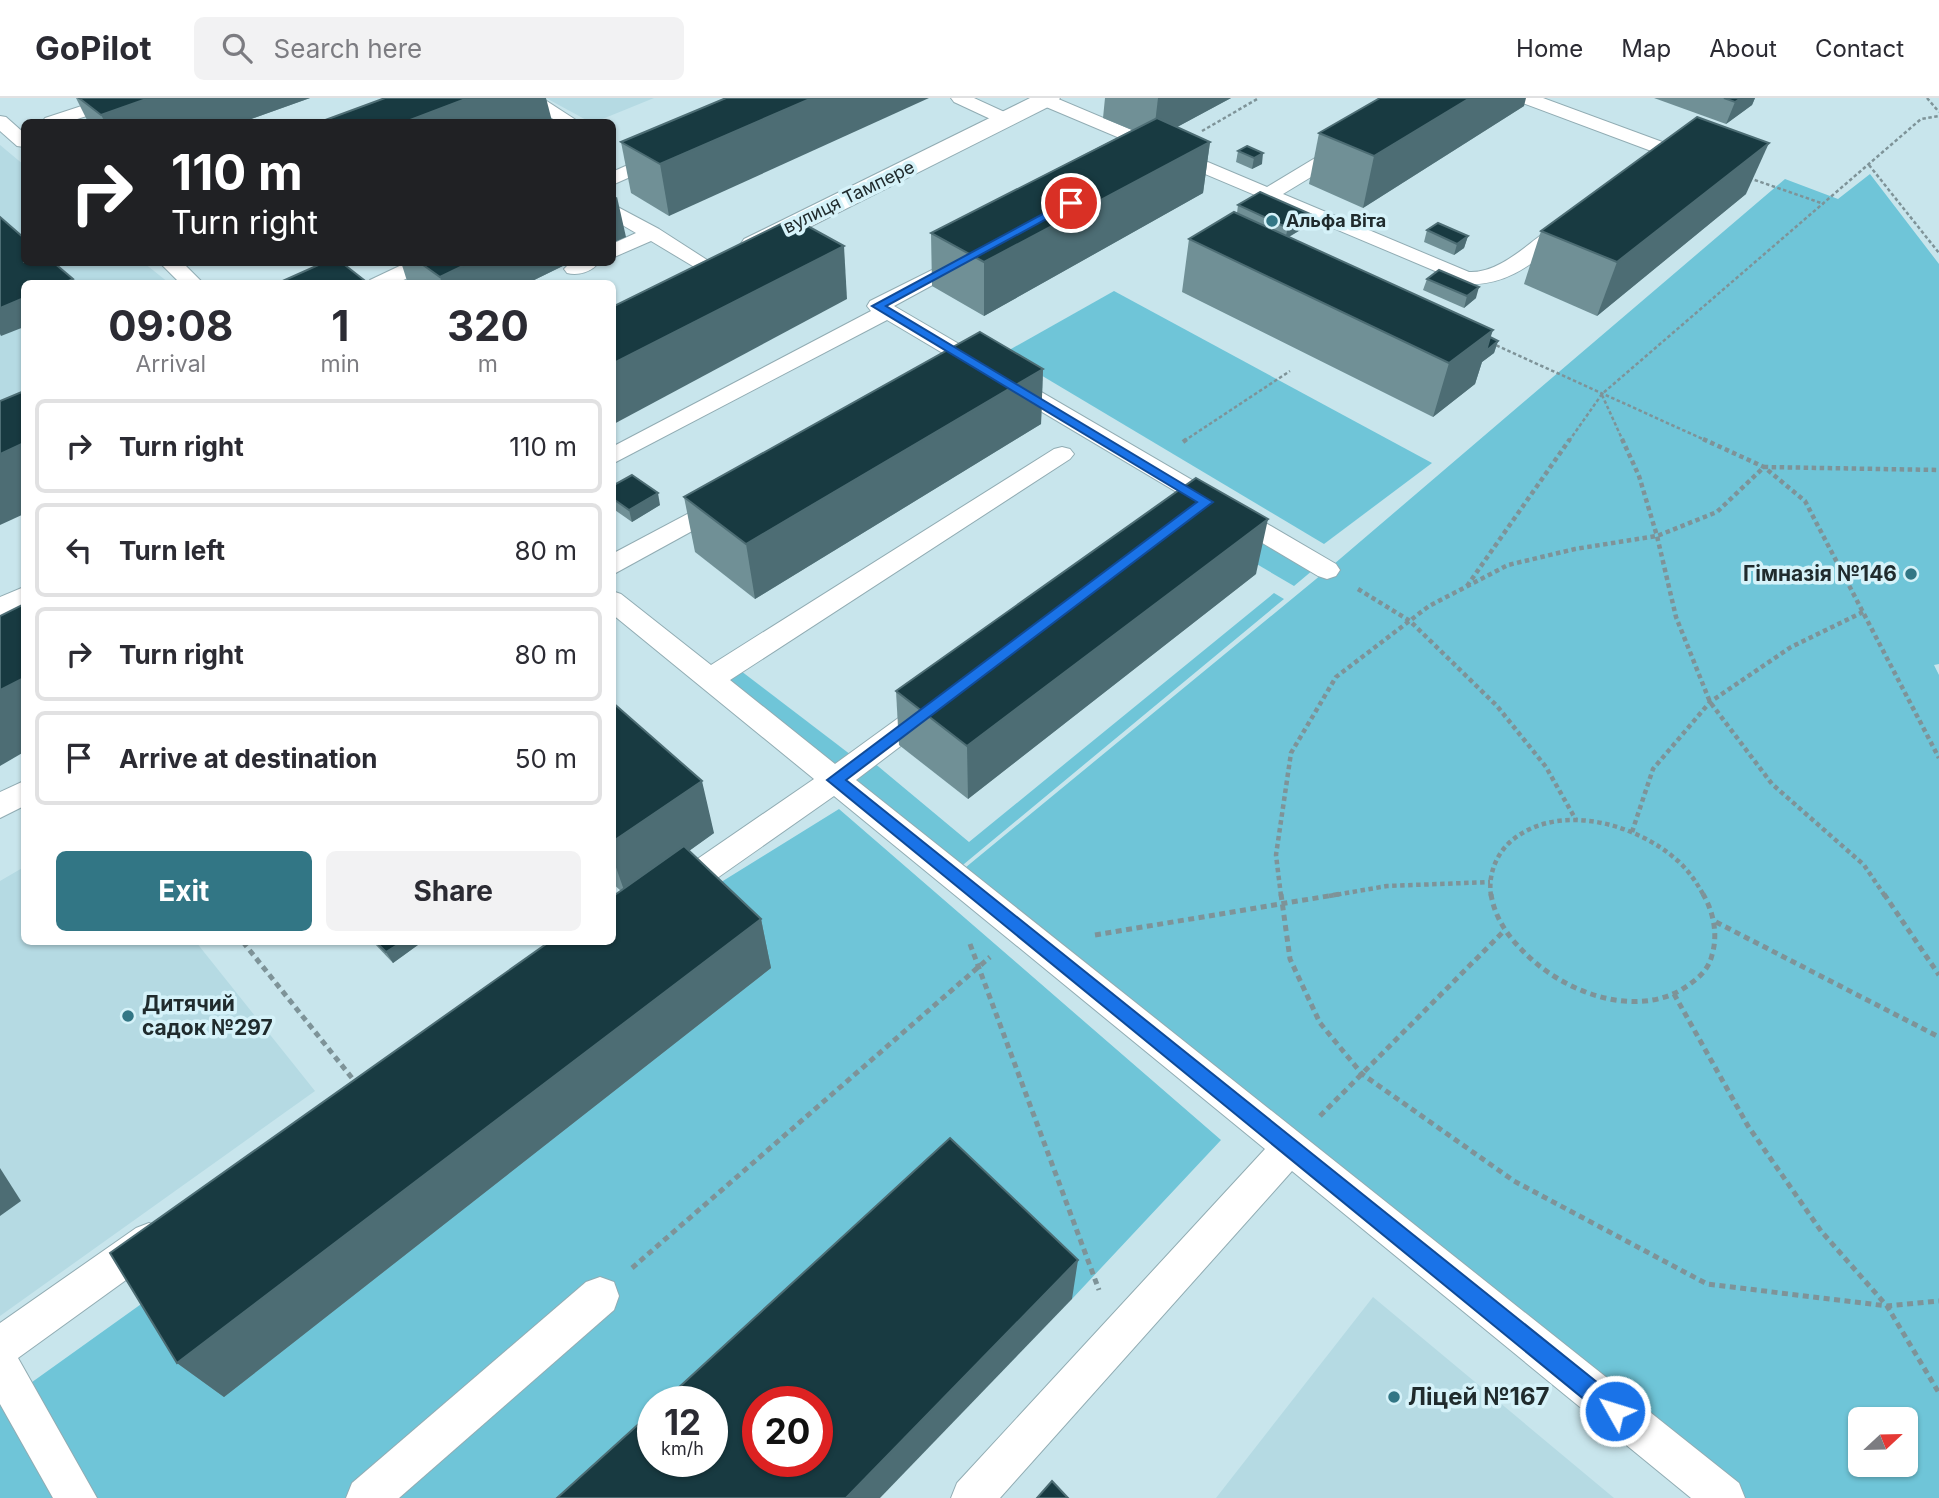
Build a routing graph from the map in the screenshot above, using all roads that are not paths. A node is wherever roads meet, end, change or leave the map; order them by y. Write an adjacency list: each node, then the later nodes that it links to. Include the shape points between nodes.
1 (124, 98): 6 (lane)
2 (529, 98): 7 (lane)
3 (960, 98): 8 (lane)
4 (1526, 98): 16 (lane, via 1669,151)
5 (1047, 99): 8 (street, вулиця Тампере); 14 (lane)
6 (60, 119)
7 (565, 119)
8 (1005, 119): 26 (street, вулиця Тампере)
9 (0, 121): 11 (lane)
10 (1200, 132): 14 (lane)
11 (21, 135)
12 (1360, 139): 18 (lane)
13 (682, 148): 17 (lane)
14 (1167, 151): 15 (lane); 18 (lane)
15 (1143, 164)
16 (1648, 166)
17 (616, 177)
18 (1269, 194): 20 (lane, via 1478,280 1499,276)
19 (616, 211): 21 (lane)
20 (1584, 213)
21 (652, 233): 23 (lane); 26 (lane)
22 (986, 248): 30 (lane, via 878,306)
23 (616, 250)
24 (174, 266): 28 (lane)
25 (417, 266): 29 (lane)
26 (708, 267): 27 (street, вулиця Тампере)
27 (684, 278)
28 (189, 280)
29 (386, 280)
30 (886, 312): 31 (lane); 34 (lane)
31 (972, 361): 32 (lane); 37 (lane, via 1148,466 1196,510)
32 (948, 375)
33 (1062, 453): 41 (lane)
34 (616, 455)
35 (744, 491): 36 (lane)
36 (616, 564)
37 (1327, 570)
38 (21, 600): 40 (street)
39 (616, 603): 41 (lane)
40 (0, 611)
41 (710, 679): 43 (lane)
42 (955, 690): 43 (lane)
43 (835, 780): 46 (lane, via 672,893); 47 (lane)
44 (21, 794): 45 (lane)
45 (0, 806)
46 (616, 921)
47 (1289, 1149): 54 (lane); 55 (lane)
48 (181, 1218): 50 (lane)
49 (600, 1296): 53 (lane)
50 (0, 1347)
51 (0, 1365): 52 (lane)
52 (76, 1498)
53 (367, 1498)
54 (972, 1498)
55 (1724, 1498)

